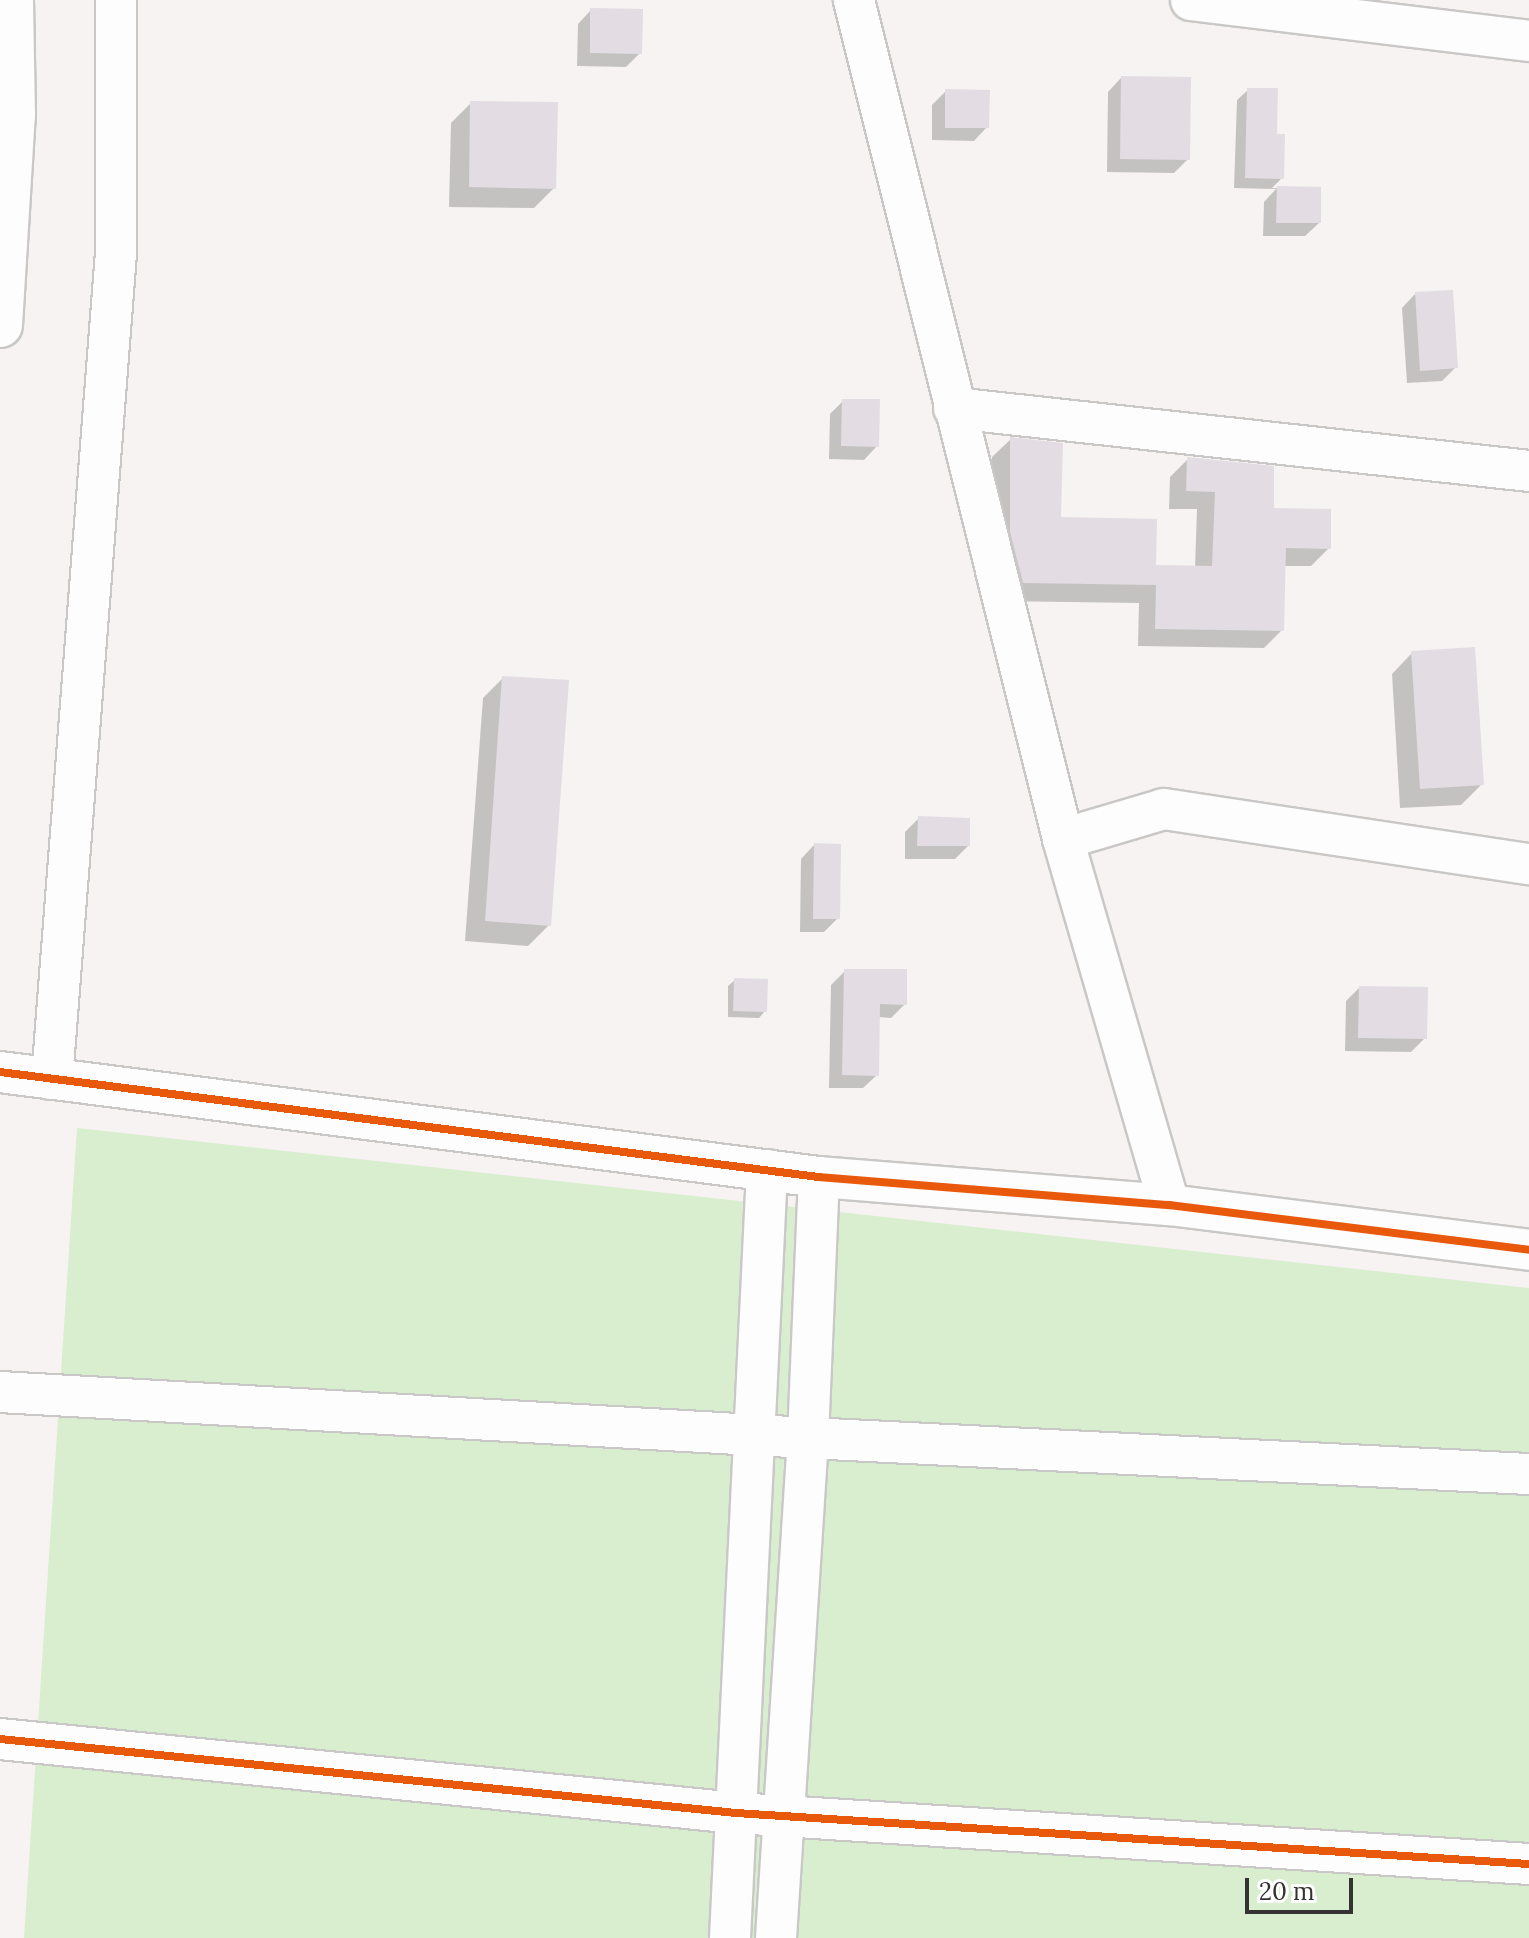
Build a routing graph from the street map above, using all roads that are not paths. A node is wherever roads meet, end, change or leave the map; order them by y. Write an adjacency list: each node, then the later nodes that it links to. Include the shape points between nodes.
1 (11, 0): 6 (highway, via 13,115)
2 (116, 0): 12 (street, via 116,252)
3 (854, 0): 7 (street)
4 (1191, 0): 5 (street)
5 (1529, 41)
6 (0, 325)
7 (954, 408): 8 (street); 9 (street)
8 (1529, 471)
9 (1063, 839): 10 (street, via 1164,809); 15 (street)
10 (1529, 864)
11 (0, 1072): 12 (street)
12 (52, 1079): 13 (street)
13 (767, 1170): 14 (street); 18 (street)
14 (819, 1177): 15 (street); 19 (street)
15 (1169, 1205): 16 (street)
16 (1529, 1250)
17 (0, 1392): 18 (street)
18 (754, 1433): 19 (street); 22 (street)
19 (808, 1438): 20 (street); 23 (street)
20 (1529, 1474)
21 (0, 1739): 22 (street)
22 (736, 1813): 23 (street); 25 (street)
23 (783, 1816): 24 (street); 26 (street)
24 (1529, 1864)
25 (730, 1938)
26 (776, 1938)

